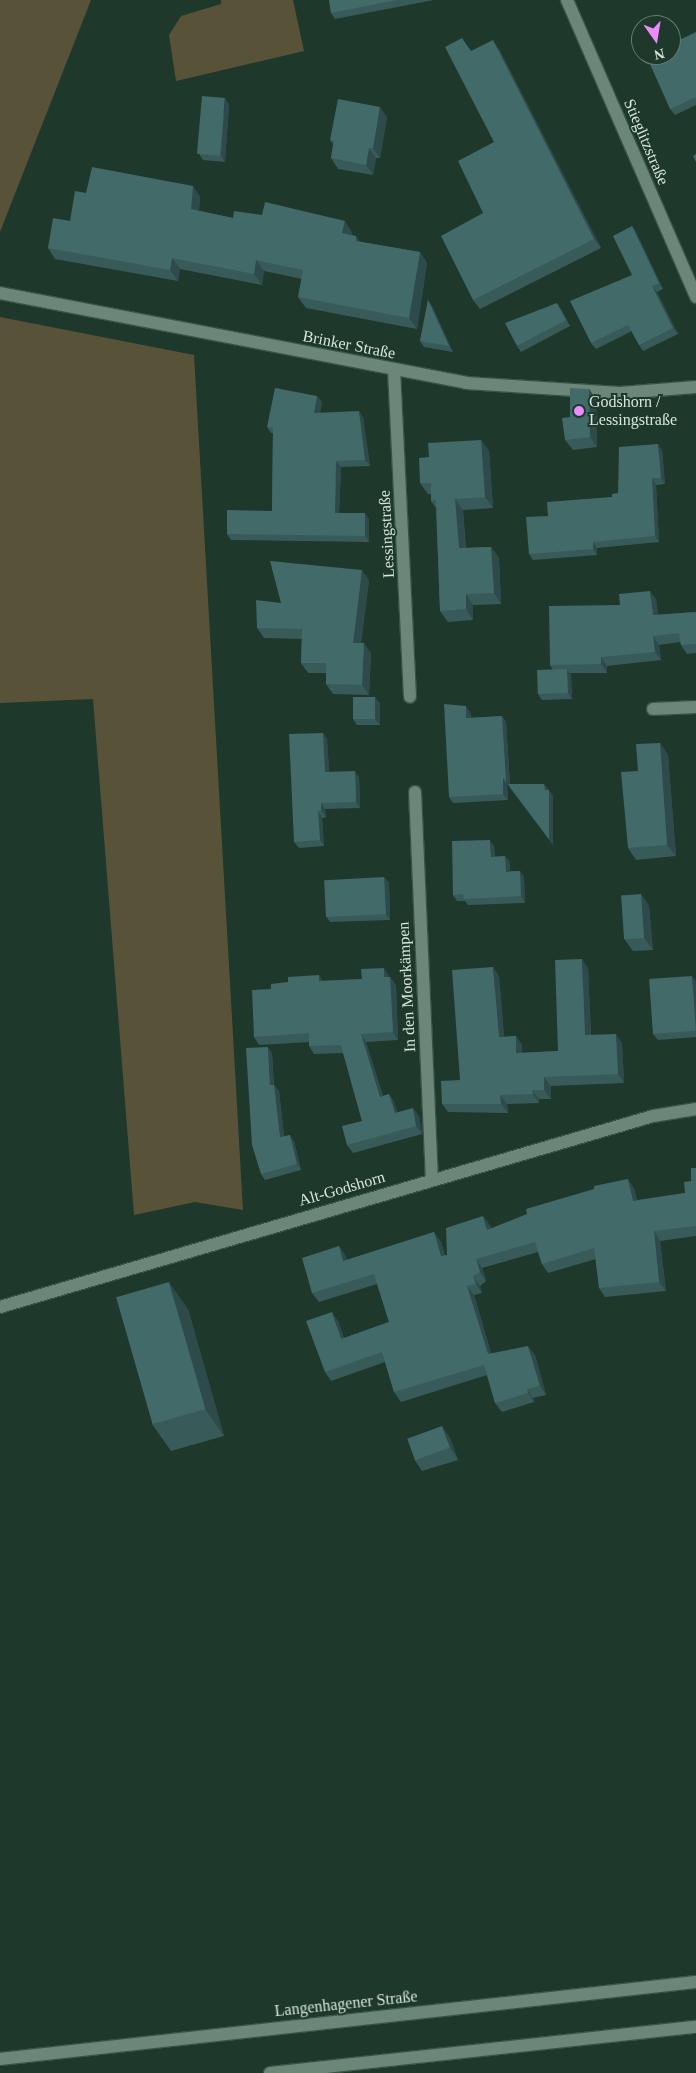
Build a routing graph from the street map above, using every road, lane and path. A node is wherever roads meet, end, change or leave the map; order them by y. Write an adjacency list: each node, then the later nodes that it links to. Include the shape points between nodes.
1 (567, 0): 3 (street, Stieglitzstraße)
2 (0, 293): 4 (street, Brinker Straße)
3 (696, 297)
4 (394, 370): 5 (street, Brinker Straße, via 466,383 563,391 620,393); 6 (street, Lessingstraße)
5 (696, 387)
6 (410, 697)
7 (696, 707): 8 (street)
8 (653, 709)
9 (415, 792): 11 (street, In den Moorkämpen)
10 (696, 1109): 11 (street, Alt-Godshorn, via 653,1116)
11 (432, 1180): 12 (street, Alt-Godshorn)
12 (0, 1307)
13 (696, 1982): 15 (street, Langenhagener Straße)
14 (696, 2027): 16 (street)
15 (0, 2059)
16 (270, 2073)

